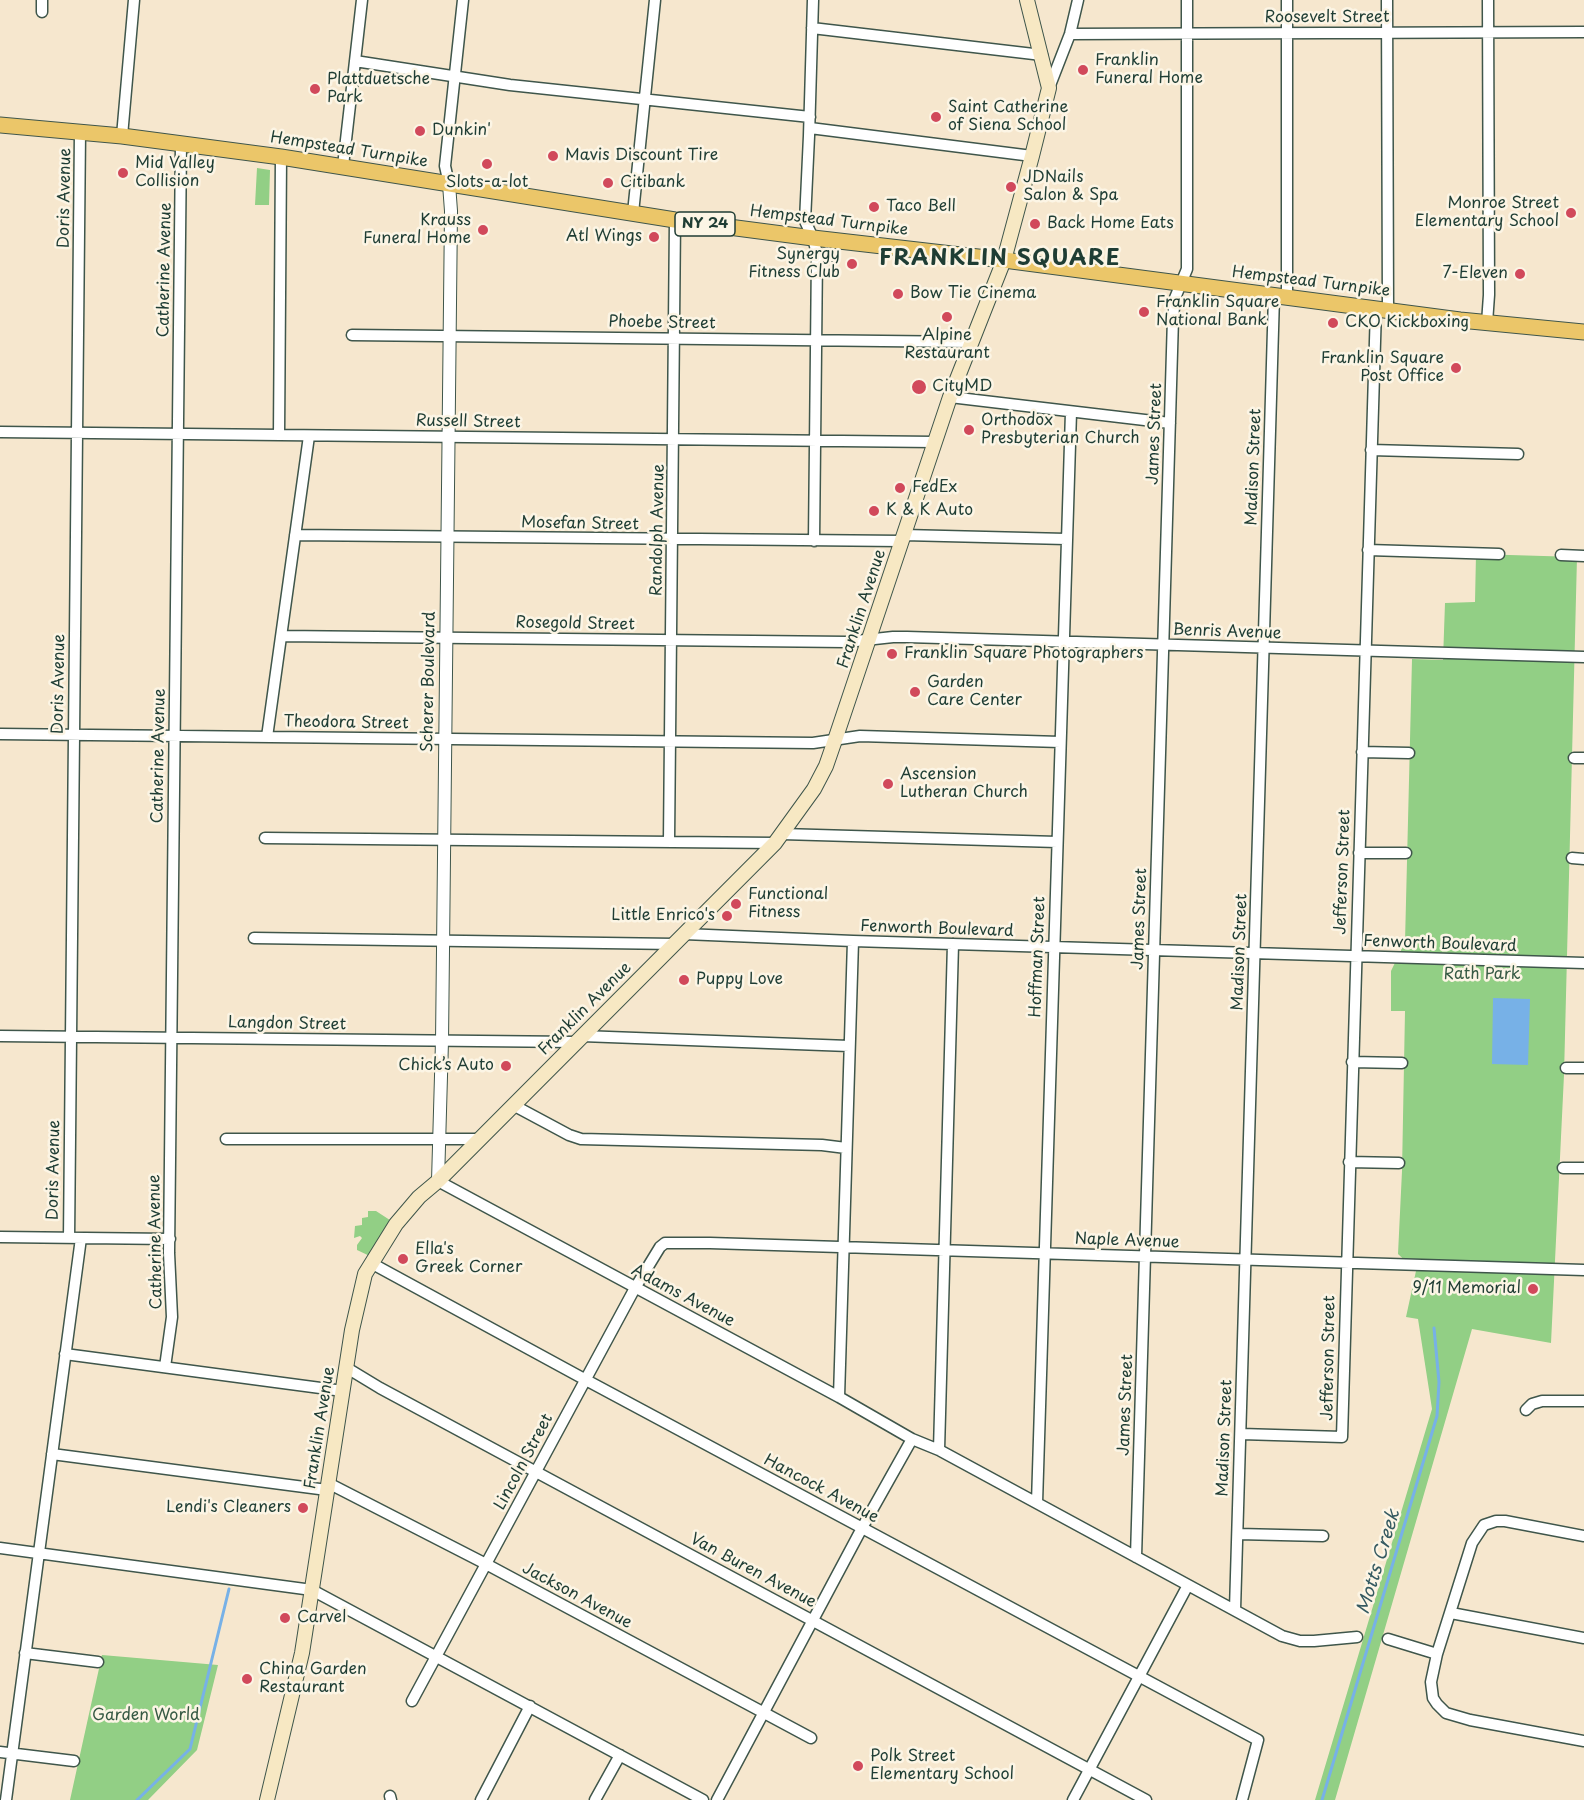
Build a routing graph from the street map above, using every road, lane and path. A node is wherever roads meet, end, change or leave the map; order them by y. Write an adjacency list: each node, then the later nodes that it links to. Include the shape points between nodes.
1 (42, 0): 13 (street)
2 (134, 0): 29 (street)
3 (362, 0): 22 (street)
4 (463, 0): 23 (street)
5 (655, 0): 25 (street)
6 (813, 0): 14 (street)
7 (1027, 0): 21 (main road)
8 (1078, 0): 20 (street)
9 (1186, 0): 17 (street, James Street)
10 (1287, 0): 18 (street, Madison Street)
11 (1387, 0): 19 (street, Jefferson Street)
12 (1488, 0): 15 (street)
13 (42, 12)
14 (812, 28): 21 (street); 26 (street)
15 (1488, 32): 16 (street, Roosevelt Street); 19 (street, Roosevelt Street); 42 (street)
16 (1584, 32)
17 (1187, 33): 18 (street, Roosevelt Street); 20 (street, Roosevelt Street); 39 (street, James Street, via 1187,269)
18 (1287, 33): 19 (street, Roosevelt Street); 40 (street, Madison Street)
19 (1387, 33): 41 (street, Jefferson Street)
20 (1070, 34): 24 (street)
21 (1042, 55): 24 (main road)
22 (355, 61): 23 (street); 33 (street)
23 (455, 76): 25 (street); 34 (street, via 445,166)
24 (1049, 87): 31 (main road, Franklin Avenue)
25 (645, 99): 26 (street); 35 (street)
26 (810, 122): 31 (street); 37 (street, via 805,221)
27 (0, 125): 28 (main road, Hempstead Turnpike / NY 24)
28 (80, 132): 29 (main road, Hempstead Turnpike / NY 24); 53 (street, Doris Avenue)
29 (122, 136): 30 (main road, Hempstead Turnpike / NY 24)
30 (182, 144): 32 (main road, Hempstead Turnpike / NY 24); 54 (street, Catherine Avenue)
31 (1032, 156): 38 (main road, Franklin Avenue)
32 (281, 157): 33 (main road, Hempstead Turnpike / NY 24); 55 (street)
33 (343, 166): 34 (main road, Hempstead Turnpike / NY 24)
34 (449, 184): 35 (main road, Hempstead Turnpike / NY 24); 45 (street, Scherer Boulevard)
35 (633, 213): 36 (main road, Hempstead Turnpike / NY 24)
36 (675, 220): 37 (main road, Hempstead Turnpike / NY 24); 46 (street, Randolph Avenue)
37 (813, 238): 38 (main road, Hempstead Turnpike / NY 24); 47 (street, via 817,254)
38 (1004, 260): 39 (main road, Hempstead Turnpike / NY 24); 48 (main road, Franklin Avenue)
39 (1180, 284): 40 (main road, Hempstead Turnpike / NY 24); 51 (street, James Street, via 1173,318)
40 (1281, 297): 41 (main road, Hempstead Turnpike / NY 24); 79 (street, Madison Street)
41 (1382, 309): 42 (main road, Hempstead Turnpike / NY 24); 61 (street, Jefferson Street)
42 (1487, 323): 43 (main road, Hempstead Turnpike / NY 24)
43 (1584, 332)
44 (352, 335): 45 (street, Phoebe Street)
45 (449, 336): 46 (street, Phoebe Street); 57 (street, Scherer Boulevard)
46 (675, 338): 47 (street, Phoebe Street); 58 (street, Randolph Avenue)
47 (816, 340): 48 (street, Phoebe Street); 59 (street)
48 (971, 342): 49 (main road, Franklin Avenue)
49 (950, 397): 50 (street); 60 (main road, Franklin Avenue)
50 (1071, 412): 51 (street); 66 (street, Hoffman Street)
51 (1170, 423): 78 (street, James Street)
52 (0, 432): 53 (street, Russell Street)
53 (77, 433): 54 (street, Russell Street); 83 (street, Doris Avenue)
54 (178, 434): 55 (street, Russell Street); 84 (street, Catherine Avenue)
55 (279, 435): 56 (street, Russell Street)
56 (309, 435): 57 (street, Russell Street); 63 (street)
57 (448, 437): 58 (street, Russell Street); 64 (street, Scherer Boulevard)
58 (674, 440): 59 (street, Russell Street); 67 (street, Randolph Avenue)
59 (815, 441): 60 (street, Russell Street); 68 (street)
60 (935, 442): 65 (main road, Franklin Avenue)
61 (1371, 450): 62 (street); 69 (street, Jefferson Street)
62 (1518, 454)
63 (295, 536): 64 (street, Mosefan Street); 73 (street)
64 (447, 537): 67 (street, Mosefan Street); 74 (street, Scherer Boulevard)
65 (903, 538): 66 (street, Mosefan Street); 68 (street, Mosefan Street); 75 (main road, Franklin Avenue)
66 (1066, 539): 77 (street, Hoffman Street)
67 (673, 540): 68 (street, Mosefan Street); 76 (street, Randolph Avenue)
68 (814, 541)
69 (1368, 550): 70 (street); 80 (street, Jefferson Street)
70 (1498, 554)
71 (1561, 555): 72 (street)
72 (1584, 556)
73 (281, 636): 74 (street, Rosegold Street); 85 (street)
74 (445, 638): 76 (street, Rosegold Street); 86 (street, Scherer Boulevard)
75 (869, 639): 76 (street, Rosegold Street); 77 (street, Benris Avenue); 87 (main road, Franklin Avenue)
76 (672, 640): 88 (street, Randolph Avenue)
77 (1063, 642): 78 (street, Benris Avenue); 89 (street, Hoffman Street)
78 (1164, 645): 79 (street, Benris Avenue); 107 (street, James Street)
79 (1264, 648): 80 (street, Benris Avenue); 108 (street, Madison Street)
80 (1365, 651): 81 (street, Benris Avenue); 90 (street, Jefferson Street)
81 (1584, 657)
82 (0, 734): 83 (street, Theodora Street)
83 (74, 735): 84 (street, Theodora Street); 112 (street, Doris Avenue)
84 (175, 736): 85 (street, Theodora Street); 113 (street, Catherine Avenue)
85 (267, 737): 86 (street, Theodora Street)
86 (444, 739): 88 (street, Theodora Street); 94 (street, Scherer Boulevard)
87 (835, 740): 88 (street, Theodora Street); 89 (street, Theodora Street, via 860,736); 93 (main road, Franklin Avenue, via 814,789)
88 (671, 741): 95 (street, Randolph Avenue)
89 (1060, 742): 96 (street, Hoffman Street)
90 (1362, 752): 91 (street); 97 (street, Jefferson Street)
91 (1409, 753)
92 (265, 838): 94 (street)
93 (778, 838): 95 (street); 96 (street); 102 (main road, Franklin Avenue)
94 (444, 839): 95 (street); 103 (street, Scherer Boulevard)
95 (669, 841)
96 (1057, 842): 106 (street, Hoffman Street)
97 (1359, 853): 98 (street); 109 (street, Jefferson Street)
98 (1406, 853)
99 (1572, 858): 100 (street)
100 (1584, 859)
101 (254, 938): 103 (street, Fenworth Boulevard)
102 (679, 939): 103 (street, Fenworth Boulevard); 104 (street, Fenworth Boulevard); 114 (main road, Franklin Avenue)
103 (442, 940): 115 (street, Scherer Boulevard)
104 (852, 941): 105 (street, Fenworth Boulevard); 116 (street)
105 (952, 944): 106 (street, Fenworth Boulevard); 137 (street)
106 (1054, 947): 107 (street, Fenworth Boulevard); 138 (street, Hoffman Street)
107 (1155, 951): 108 (street, Fenworth Boulevard); 139 (street, James Street)
108 (1255, 954): 109 (street, Fenworth Boulevard); 140 (street, Madison Street)
109 (1356, 957): 110 (street, Fenworth Boulevard); 117 (street, Jefferson Street)
110 (1584, 963)
111 (0, 1036): 112 (street, Langdon Street)
112 (71, 1037): 113 (street, Langdon Street); 132 (street, Doris Avenue)
113 (171, 1038): 115 (street, Langdon Street); 134 (street, Catherine Avenue)
114 (578, 1039): 115 (street, Langdon Street); 116 (street, Langdon Street); 121 (main road, Franklin Avenue)
115 (442, 1041): 123 (street, Scherer Boulevard)
116 (849, 1046): 125 (street)
117 (1352, 1062): 118 (street); 126 (street, Jefferson Street)
118 (1402, 1063)
119 (1566, 1068): 120 (street)
120 (1584, 1068)
121 (513, 1105): 124 (main road, Franklin Avenue); 125 (street, via 581,1139)
122 (226, 1139): 123 (street)
123 (440, 1139): 124 (street); 130 (street, Scherer Boulevard)
124 (479, 1139): 130 (main road, Franklin Avenue)
125 (846, 1148): 136 (street)
126 (1349, 1162): 127 (street); 142 (street, Jefferson Street)
127 (1399, 1163)
128 (1563, 1168): 129 (street)
129 (1584, 1168)
130 (438, 1181): 141 (main road, Franklin Avenue, via 396,1224); 144 (street, Adams Avenue)
131 (0, 1237): 132 (street)
132 (69, 1238): 133 (street)
133 (81, 1238): 134 (street); 145 (street)
134 (170, 1239): 146 (street, Catherine Avenue, via 172,1317)
135 (670, 1243): 136 (street, Naple Avenue); 144 (street, Lincoln Street, via 660,1247)
136 (844, 1248): 137 (street, Naple Avenue); 150 (street)
137 (944, 1251): 138 (street, Naple Avenue); 155 (street)
138 (1044, 1253): 139 (street, Naple Avenue); 159 (street, Hoffman Street)
139 (1146, 1257): 140 (street, Naple Avenue); 166 (street, James Street)
140 (1246, 1260): 142 (street, Naple Avenue); 153 (street, Madison Street)
141 (371, 1263): 147 (main road, Franklin Avenue, via 360,1295); 148 (street, Hancock Avenue)
142 (1347, 1263): 143 (street, Naple Avenue); 153 (street, Jefferson Street, via 1342,1437)
143 (1584, 1270)
144 (635, 1288): 148 (street, Lincoln Street); 150 (street, Adams Avenue)
145 (65, 1354): 146 (street); 156 (street)
146 (165, 1367): 149 (street)
147 (347, 1368): 149 (main road, Franklin Avenue); 157 (street, Van Buren Avenue)
148 (586, 1380): 157 (street, Lincoln Street); 160 (street, Hancock Avenue)
149 (343, 1391): 158 (main road, Franklin Avenue)
150 (839, 1397): 154 (street, Adams Avenue)
151 (1584, 1401): 152 (street, via 1542,1401)
152 (1526, 1410)
153 (1241, 1434): 161 (street, Madison Street)
154 (912, 1439): 155 (street, Adams Avenue); 160 (street)
155 (939, 1450): 159 (street)
156 (52, 1454): 158 (street, Jackson Avenue); 165 (street)
157 (536, 1472): 167 (street, Lincoln Street); 172 (street, Van Buren Avenue)
158 (328, 1486): 167 (street, Jackson Avenue); 169 (main road, Franklin Avenue)
159 (1037, 1503): 166 (street)
160 (862, 1528): 172 (street); 180 (street, Hancock Avenue)
161 (1238, 1534): 162 (street); 170 (street, Madison Street)
162 (1323, 1536)
163 (1584, 1536): 171 (street, via 1505,1521 1484,1525 1472,1543)
164 (0, 1548): 165 (street)
165 (38, 1554): 169 (street); 176 (street)
166 (1136, 1557): 168 (street)
167 (486, 1564): 178 (street, Lincoln Street); 183 (street, Jackson Avenue)
168 (1188, 1585): 170 (street); 180 (street)
169 (312, 1590): 178 (street); 191 (main road, Franklin Avenue, via 296,1682)
170 (1235, 1610): 173 (street, via 1282,1636 1300,1641)
171 (1450, 1613): 174 (street); 177 (street)
172 (813, 1621): 183 (street); 189 (street, Van Buren Avenue)
173 (1357, 1637)
174 (1584, 1638)
175 (1388, 1639): 177 (street)
176 (25, 1653): 179 (street); 186 (street)
177 (1437, 1654): 185 (street, via 1431,1691 1446,1713)
178 (437, 1656): 181 (street, Lincoln Street); 182 (street)
179 (98, 1662)
180 (1139, 1677): 189 (street); 198 (street, Hancock Avenue, via 1258,1740)
181 (412, 1701)
182 (530, 1706): 187 (street); 192 (street)
183 (764, 1713): 184 (street, Jackson Avenue); 195 (street)
184 (811, 1738)
185 (1584, 1741)
186 (6, 1752): 188 (street); 190 (street)
187 (620, 1755): 193 (street); 194 (street)
188 (74, 1761)
189 (1089, 1769): 196 (street); 197 (street, Van Buren Avenue)
190 (6, 1800)
191 (267, 1800)
192 (481, 1800)
193 (595, 1800)
194 (703, 1800)
195 (717, 1800)
196 (1073, 1800)
197 (1146, 1800)
198 (1242, 1800)

